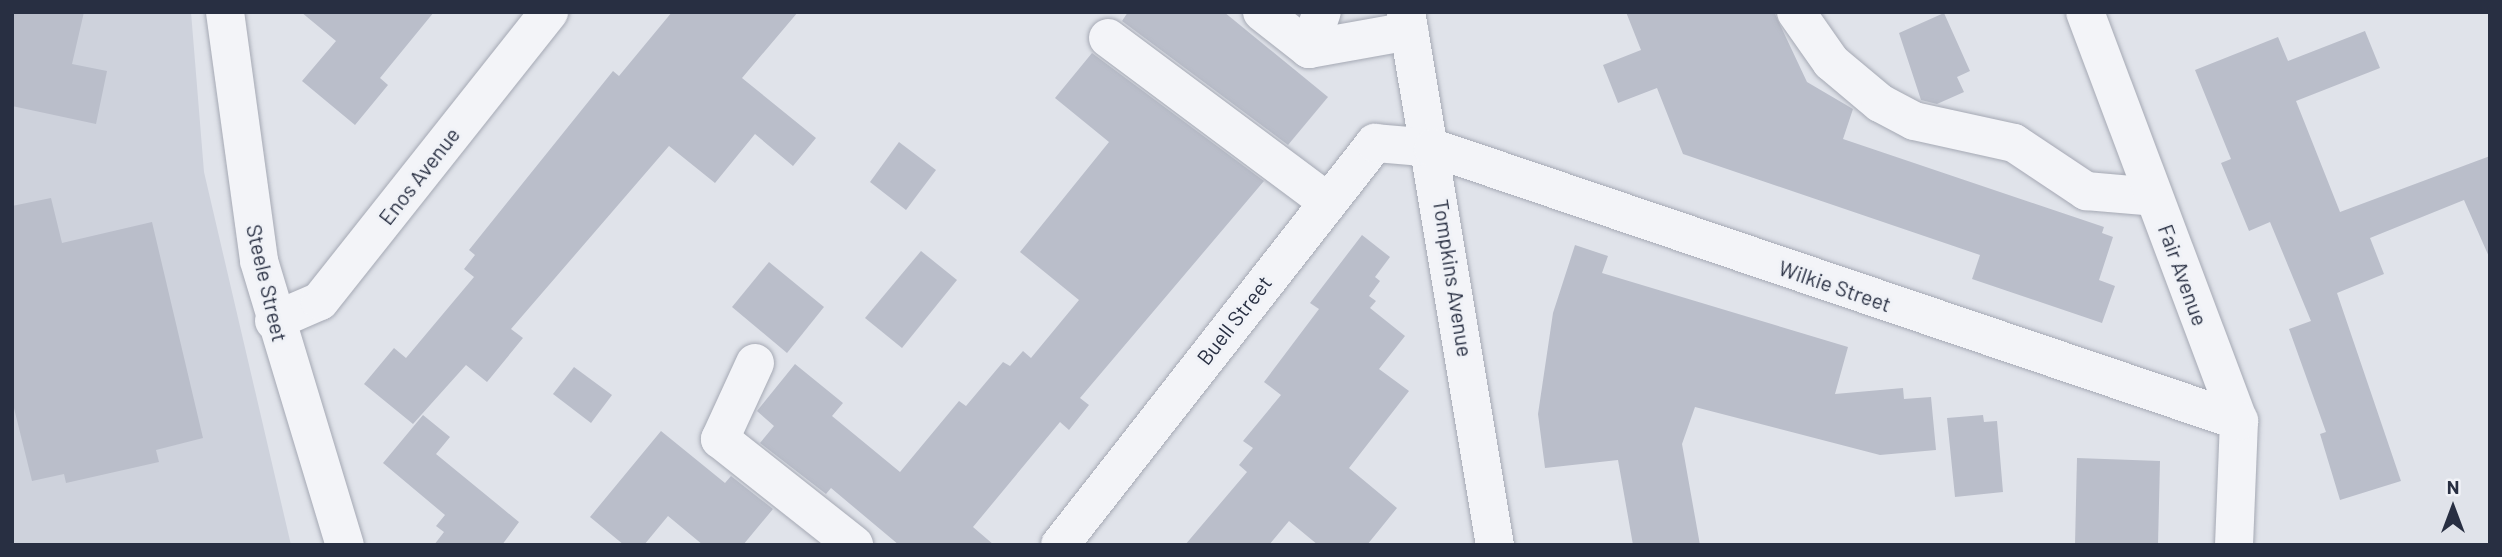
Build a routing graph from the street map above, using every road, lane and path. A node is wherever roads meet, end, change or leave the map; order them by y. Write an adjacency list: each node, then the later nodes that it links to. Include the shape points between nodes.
1 (225, 12): 13 (street, Steele Street, via 231,89)
2 (549, 12): 13 (street, Enos Avenue, via 320,301)
3 (1262, 12): 9 (street)
4 (1322, 12): 9 (street)
5 (1796, 12): 11 (street, via 1831,62 1880,103 1914,121 2014,143 2086,191)
6 (2085, 12): 11 (street, Fair Avenue)
7 (1408, 22): 9 (street); 10 (street, Tompkins Avenue)
8 (1108, 38): 12 (street)
9 (1309, 48)
10 (1433, 148): 12 (street, Buell Street, via 1375,143); 15 (street, Wilkie Street); 19 (street, Tompkins Avenue)
11 (2154, 197): 15 (street, Fair Avenue)
12 (1327, 201): 18 (street, Buell Street)
13 (274, 321): 16 (street, Steele Street)
14 (755, 363): 17 (street, via 720,439)
15 (2239, 421): 20 (street, Fair Avenue)
16 (345, 545)
17 (854, 545)
18 (1060, 545)
19 (1495, 545)
20 (2234, 545)

